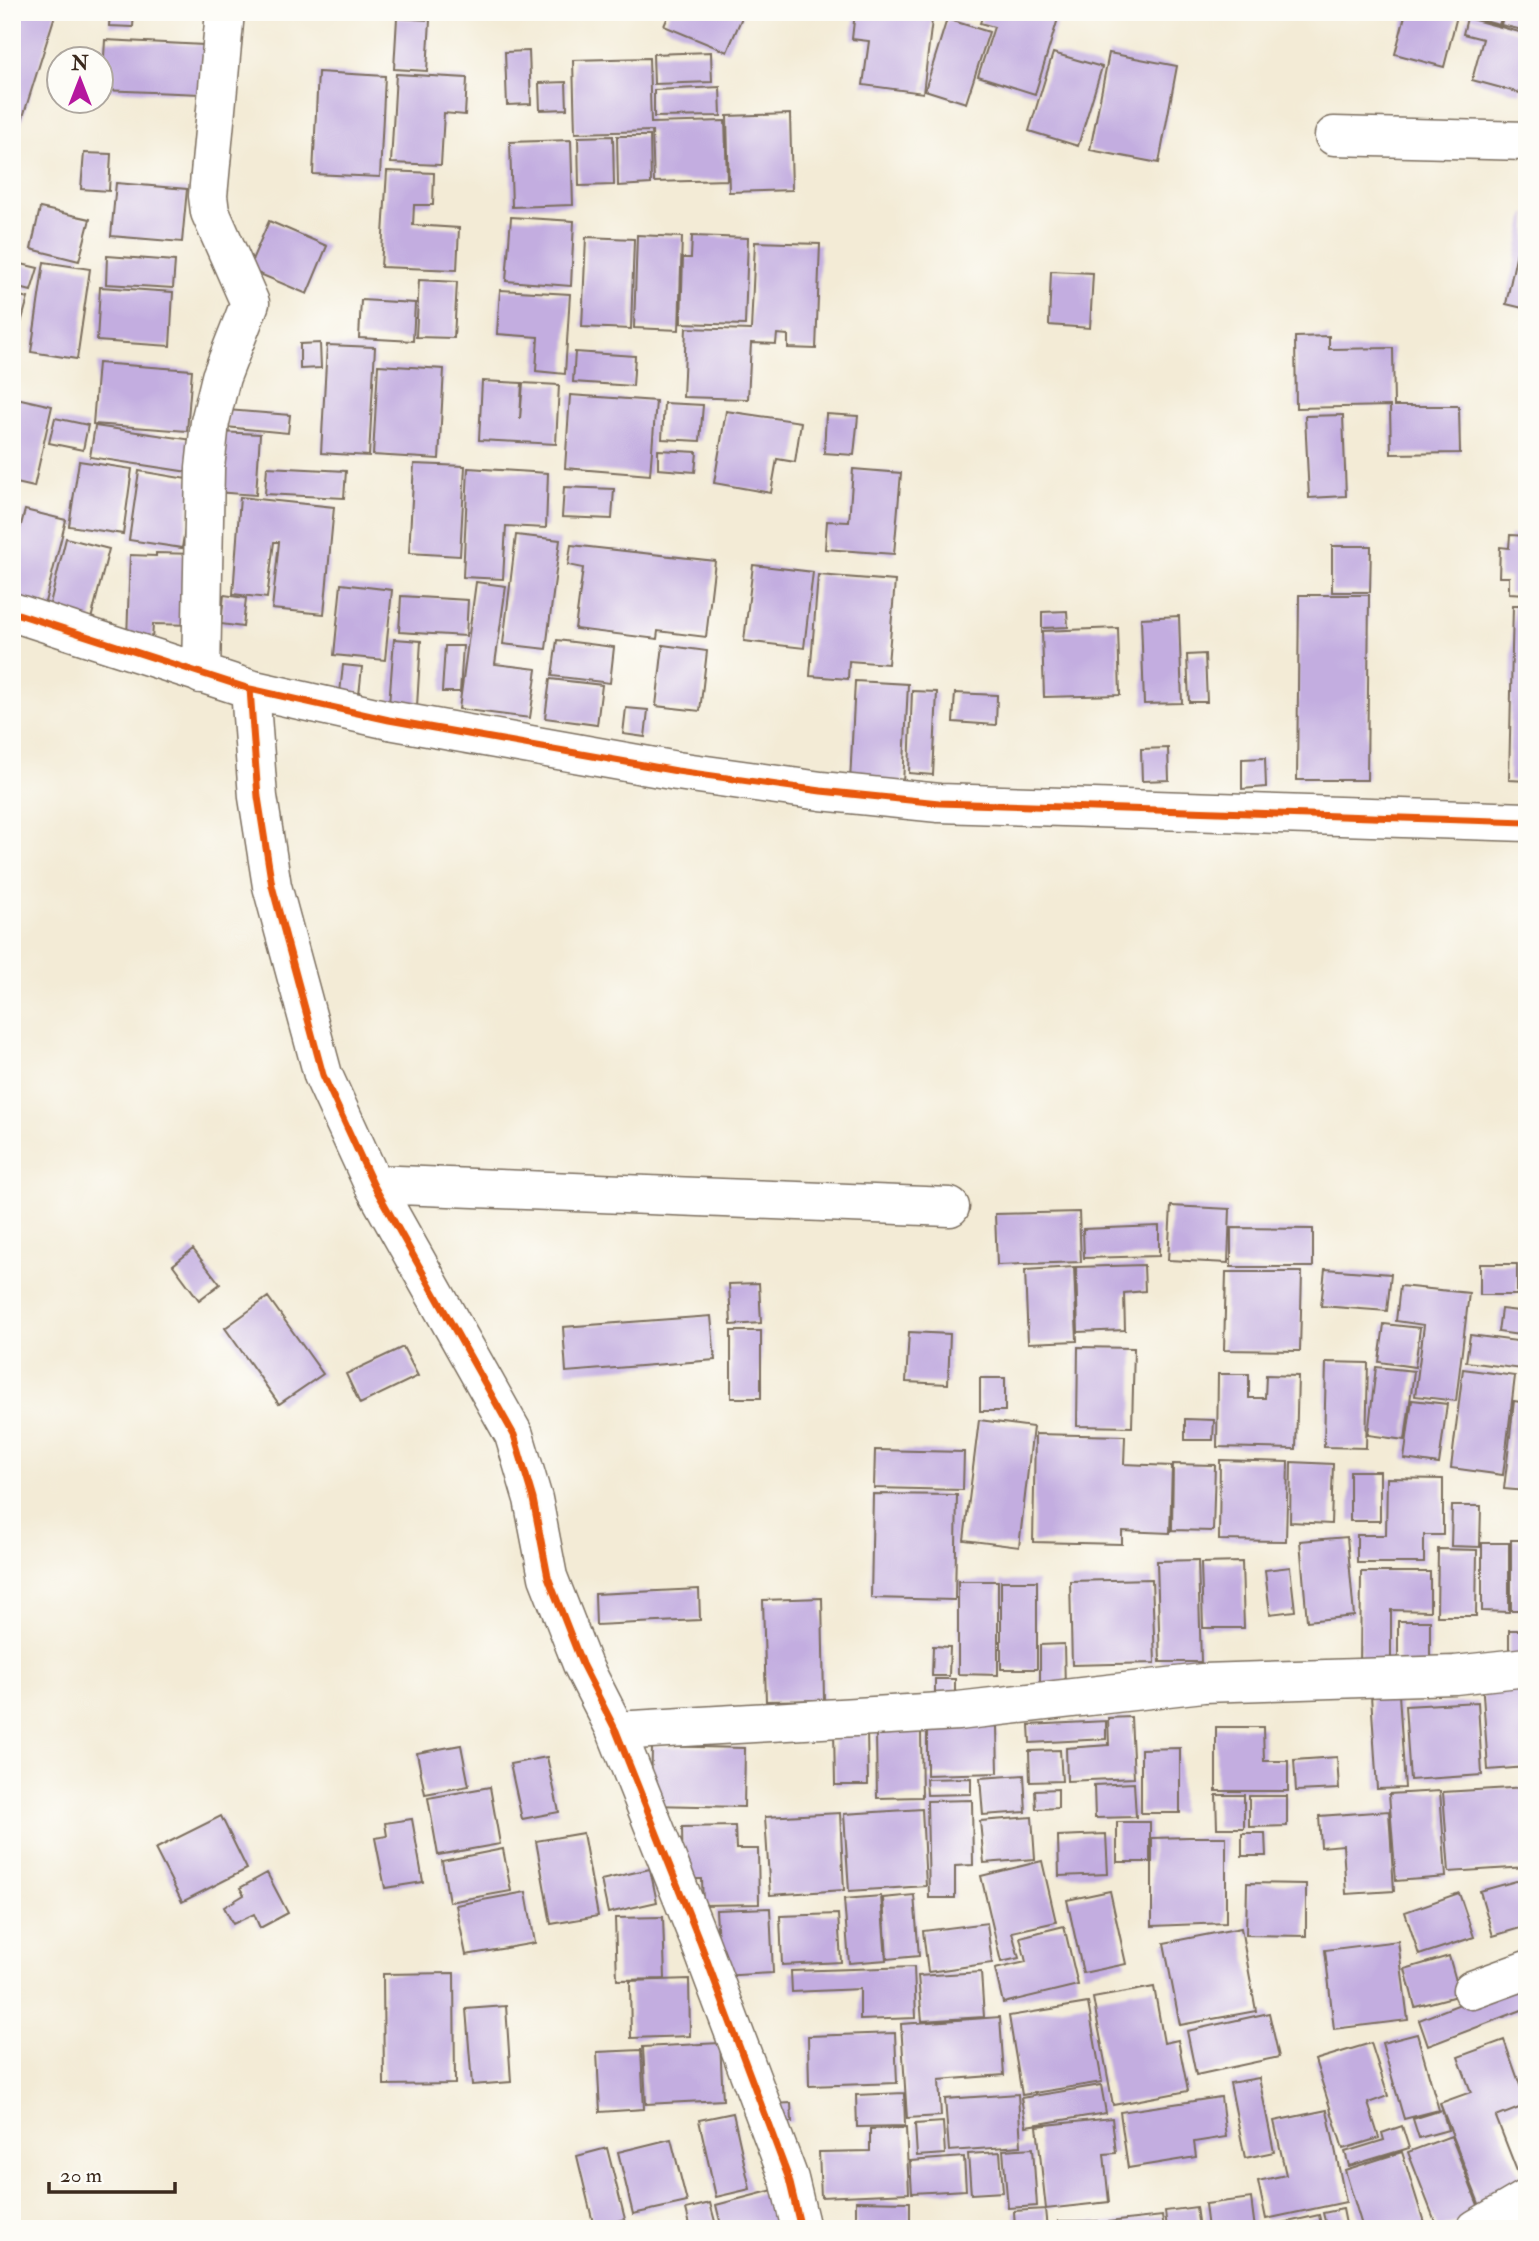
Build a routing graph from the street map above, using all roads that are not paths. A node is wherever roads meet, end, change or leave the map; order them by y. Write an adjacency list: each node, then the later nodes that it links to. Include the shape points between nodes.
1 (225, 12): 5 (street, via 208,196 210,212 250,303 210,422)
2 (1334, 136): 3 (street)
3 (1527, 141)
4 (12, 612): 5 (street)
5 (201, 674): 6 (street)
6 (250, 689): 7 (street, via 415,725 677,771 939,803); 8 (street, via 258,797 272,886 323,1075)
7 (1527, 822)
8 (373, 1184): 9 (street); 11 (street, via 514,1435 533,1499 548,1577 582,1664)
9 (950, 1207)
10 (1527, 1667): 11 (street, via 1455,1675 1203,1683 958,1711)
11 (616, 1731): 15 (street, via 789,2179)
12 (1527, 1970): 13 (street)
13 (1472, 1990)
14 (1527, 2199): 16 (street)
15 (801, 2229)
16 (1476, 2229)

